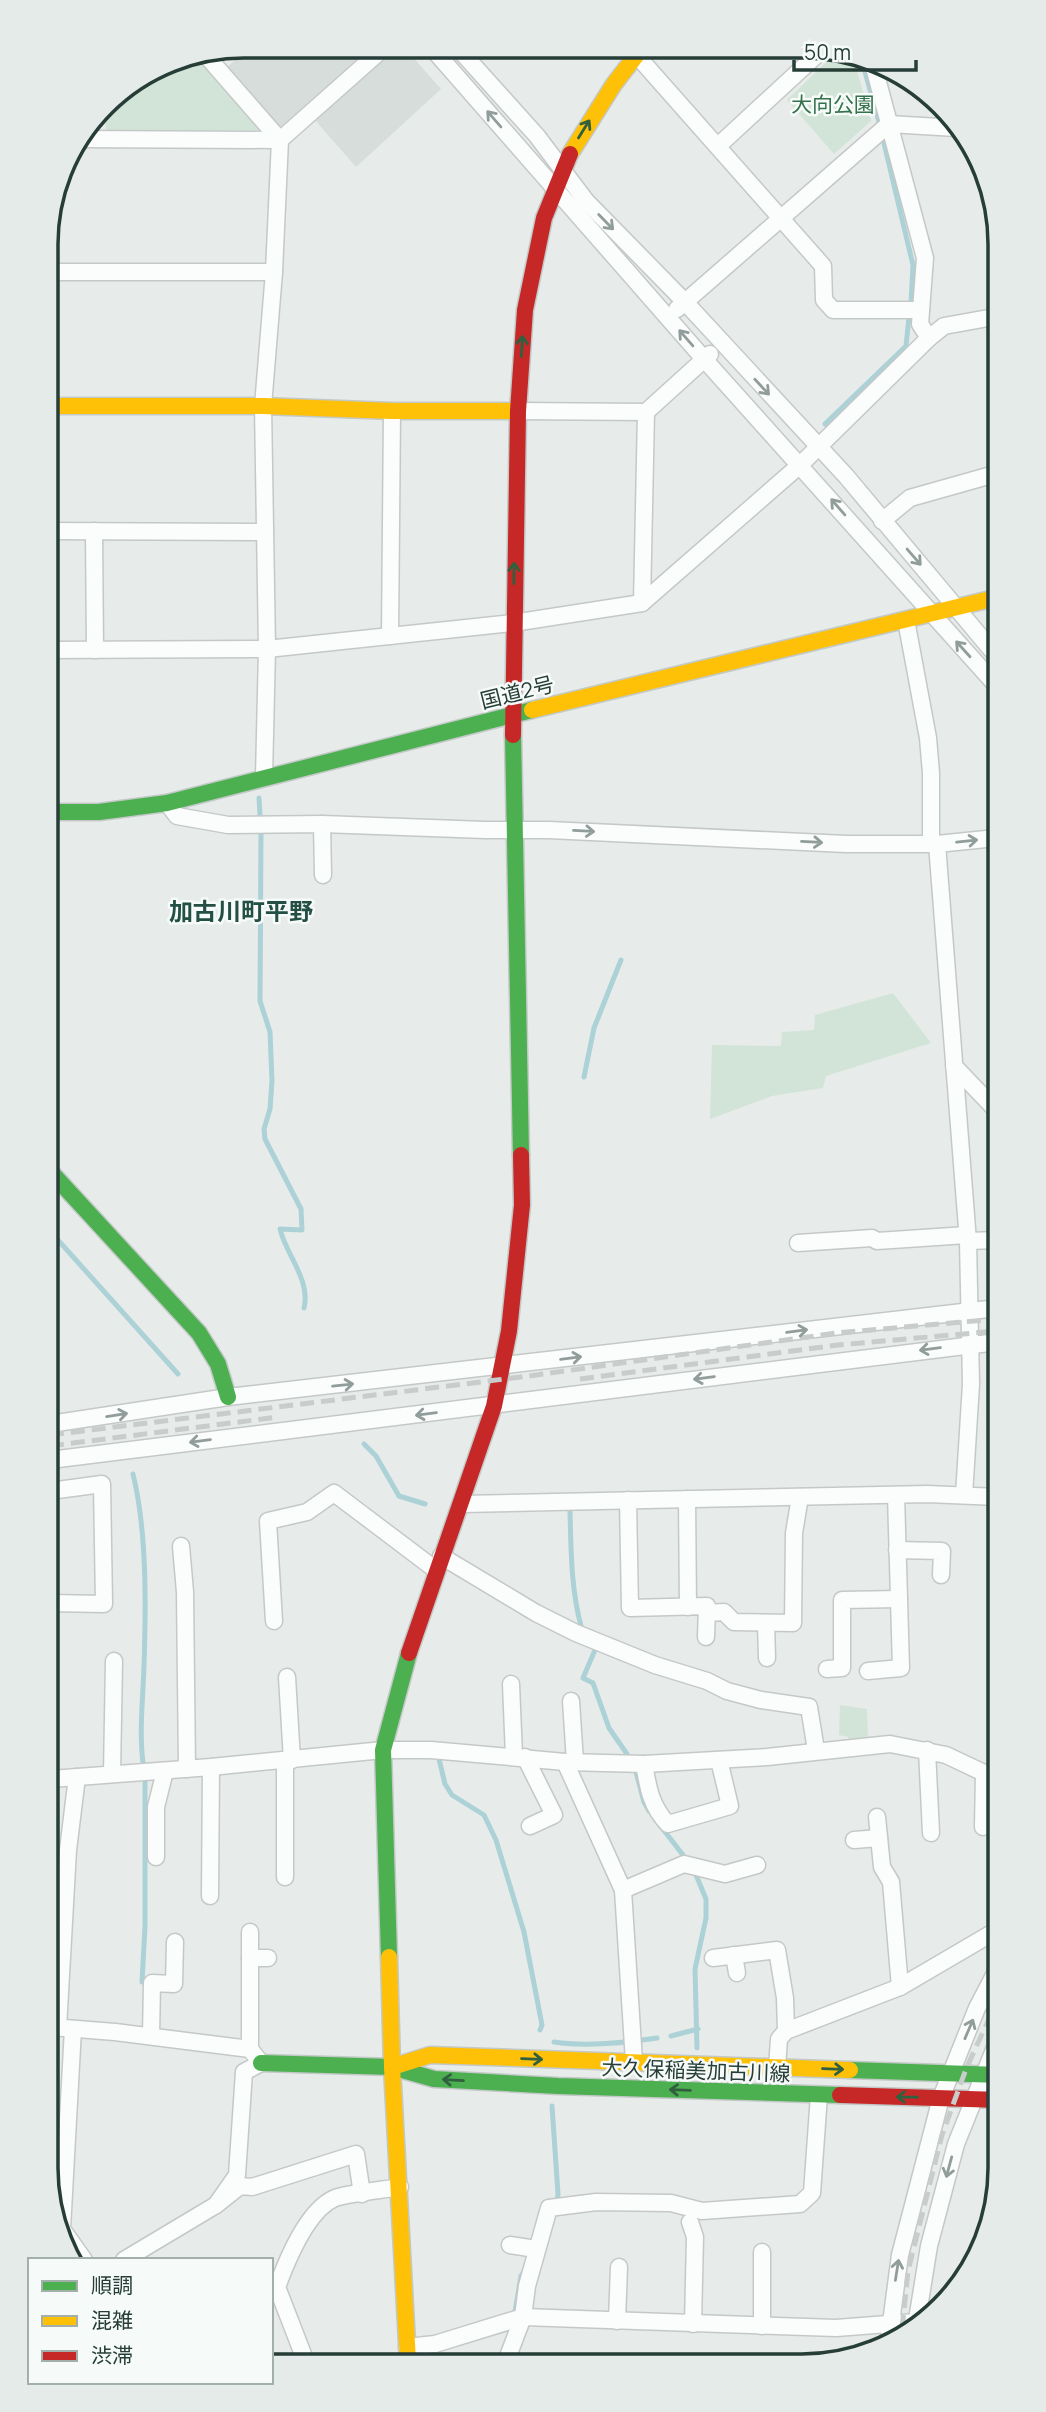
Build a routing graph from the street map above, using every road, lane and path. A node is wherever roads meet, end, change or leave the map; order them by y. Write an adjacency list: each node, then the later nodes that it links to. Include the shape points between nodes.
1 (372, 58): 12 (street)
2 (441, 58): 15 (street, one-way to 2)
3 (467, 58): 14 (street)
4 (631, 58): 14 (main road, one-way to 4, via 581,132)
5 (643, 58): 13 (street)
6 (813, 58): 13 (street)
7 (211, 61): 12 (street)
8 (876, 74): 9 (street)
9 (889, 124): 10 (street); 16 (street); 20 (street, via 925,258)
10 (947, 127)
11 (90, 139): 12 (street)
12 (280, 140): 18 (street)
13 (718, 146): 16 (street)
14 (564, 169): 15 (main road); 19 (street, one-way to 19, via 586,201)
15 (555, 189): 21 (street); 29 (main road, one-way to 15, via 525,310 539,237)
16 (780, 219): 19 (street); 20 (street, via 823,266 824,300 833,310)
17 (58, 272): 18 (street)
18 (274, 272): 27 (street)
19 (685, 302): 21 (street); 24 (street)
20 (920, 310): 23 (street, via 920,324)
21 (667, 317): 25 (street, one-way to 21)
22 (988, 318): 23 (street, via 944,326)
23 (929, 338): 31 (street)
24 (721, 343): 25 (street); 31 (street, one-way to 31)
25 (704, 359): 30 (street); 32 (street)
26 (58, 406): 27 (main road)
27 (263, 406): 28 (main road); 37 (street)
28 (392, 411): 29 (main road); 44 (street)
29 (518, 411): 30 (street); 43 (main road, one-way to 29)
30 (646, 412): 39 (street)
31 (818, 448): 32 (street); 34 (street)
32 (800, 464): 39 (street); 41 (street, one-way to 32)
33 (988, 476): 34 (street, via 910,498)
34 (883, 521): 40 (street, one-way to 40)
35 (58, 531): 36 (street)
36 (94, 531): 37 (street); 48 (street)
37 (265, 532): 46 (street)
38 (988, 600): 40 (main road, 国道2号)
39 (642, 603): 43 (street)
40 (956, 608): 41 (main road, 国道2号); 45 (street)
41 (932, 614): 42 (main road, 国道2号); 49 (street, one-way to 41)
42 (906, 620): 50 (main road, 国道2号); 57 (street, via 929,750)
43 (513, 623): 44 (street); 50 (main road)
44 (390, 636): 46 (street)
45 (988, 646)
46 (267, 649): 48 (street); 51 (street)
47 (58, 650): 48 (street)
48 (95, 650)
49 (988, 676)
50 (512, 715): 51 (main road, 国道2号); 55 (main road)
51 (264, 777): 52 (main road, 国道2号)
52 (167, 803): 53 (main road, 国道2号); 54 (street, via 177,816 228,825)
53 (58, 812)
54 (322, 824): 55 (street); 58 (street)
55 (516, 831): 57 (street, one-way to 57); 69 (main road, via 522,1205)
56 (988, 839): 57 (street, one-way to 56)
57 (934, 844): 59 (street)
58 (323, 875)
59 (954, 1066): 60 (street); 62 (street)
60 (988, 1102)
61 (58, 1180): 70 (main road, via 199,1333 218,1364)
62 (968, 1238): 63 (street); 64 (street); 66 (street)
63 (988, 1239)
64 (798, 1242)
65 (988, 1308): 66 (street)
66 (969, 1309): 68 (street); 69 (street, one-way to 66)
67 (988, 1343): 68 (street)
68 (970, 1344): 71 (street, one-way to 71); 76 (street)
69 (503, 1367): 70 (street, one-way to 69); 71 (main road)
70 (228, 1397): 72 (street, one-way to 70)
71 (494, 1406): 73 (street, one-way to 73); 81 (main road)
72 (58, 1423)
73 (58, 1459)
74 (58, 1491): 87 (street, via 102,1484 104,1604)
75 (896, 1495): 76 (street); 78 (street); 83 (street)
76 (964, 1495): 77 (street)
77 (988, 1496)
78 (800, 1497): 79 (street); 91 (street, via 794,1533 793,1623)
79 (687, 1499): 80 (street); 88 (street)
80 (628, 1500): 81 (street); 88 (street, via 631,1608)
81 (462, 1504): 84 (main road)
82 (181, 1546): 109 (street)
83 (897, 1550): 85 (street, via 942,1551); 86 (street)
84 (439, 1563): 90 (street, via 334,1493 307,1512 268,1521); 100 (main road); 101 (street, via 576,1633 655,1665 727,1691 809,1707)
85 (941, 1575)
86 (899, 1599): 95 (street, via 842,1600 842,1668); 96 (street, via 901,1668)
87 (58, 1603)
88 (688, 1607): 89 (street, via 707,1606)
89 (707, 1613): 91 (street, via 723,1612 734,1622); 92 (street)
90 (274, 1621)
91 (766, 1623): 93 (street)
92 (706, 1637)
93 (767, 1658)
94 (114, 1661): 112 (street)
95 (827, 1669)
96 (868, 1671)
97 (287, 1678): 104 (street)
98 (511, 1684): 103 (street)
99 (571, 1701): 106 (street)
100 (383, 1750): 103 (street); 104 (street); 146 (main road)
101 (816, 1750): 102 (street, via 890,1744); 105 (street)
102 (926, 1750): 111 (street); 119 (street)
103 (519, 1756): 106 (street); 117 (street, via 554,1815)
104 (288, 1760): 108 (street); 126 (street)
105 (719, 1760): 107 (street); 107 (street, via 730,1806 668,1824 651,1799)
106 (570, 1762): 107 (street); 127 (street)
107 (644, 1764)
108 (211, 1767): 109 (street); 128 (street)
109 (187, 1769): 110 (street)
110 (165, 1771): 112 (street); 124 (street, via 156,1807)
111 (988, 1772)
112 (112, 1773): 113 (street)
113 (77, 1777): 114 (street); 123 (street)
114 (58, 1778)
115 (988, 1793): 118 (street)
116 (877, 1817): 120 (street)
117 (530, 1826)
118 (983, 1827)
119 (931, 1833)
120 (879, 1838): 121 (street); 137 (street, via 882,1867 891,1882)
121 (854, 1840)
122 (58, 1849): 123 (street)
123 (68, 1850): 139 (street)
124 (156, 1857)
125 (757, 1865): 127 (street, via 725,1874 684,1864)
126 (285, 1877)
127 (623, 1890): 143 (street)
128 (210, 1896)
129 (250, 1932): 133 (street)
130 (988, 1935): 137 (street)
131 (175, 1942): 141 (street, via 174,1984 152,1983)
132 (734, 1955): 135 (street); 136 (street); 140 (street, via 777,1950)
133 (250, 1958): 134 (street); 142 (street)
134 (268, 1958)
135 (713, 1958)
136 (737, 1973)
137 (900, 1987): 140 (street)
138 (988, 1987): 148 (street, one-way to 138)
139 (61, 2028): 141 (street); 158 (street)
140 (786, 2031): 147 (street, via 779,2039)
141 (151, 2036): 142 (street)
142 (250, 2049): 144 (street)
143 (635, 2062): 146 (main road, 大久保稲美加古川線, one-way to 143, via 430,2055); 147 (main road, 大久保稲美加古川線)
144 (261, 2063): 146 (main road); 157 (street, via 244,2072 237,2175)
145 (988, 2063): 149 (street)
146 (392, 2067): 151 (main road, 大久保稲美加古川線, one-way to 146, via 438,2079); 155 (main road)
147 (777, 2067): 148 (main road, 大久保稲美加古川線, one-way to 148)
148 (949, 2074): 149 (main road, 大久保稲美加古川線); 152 (street)
149 (983, 2075): 150 (main road, 大久保稲美加古川線); 153 (street)
150 (988, 2075)
151 (819, 2095): 152 (main road, 大久保稲美加古川線, one-way to 151); 162 (street, via 812,2193 800,2204 702,2211 671,2203 596,2202 548,2208)
152 (941, 2098): 153 (main road, 大久保稲美加古川線); 171 (street, one-way to 152, via 900,2255)
153 (974, 2099): 154 (main road, 大久保稲美加古川線); 166 (street, one-way to 166, via 956,2144)
154 (988, 2100)
155 (400, 2187): 156 (street); 173 (main road)
156 (362, 2194): 157 (street, via 356,2154 252,2187 240,2186); 164 (street, via 337,2198 320,2208)
157 (216, 2205): 163 (street)
158 (62, 2206)
159 (690, 2222): 169 (street, via 695,2237)
160 (510, 2245): 162 (street)
161 (762, 2252): 170 (street)
162 (535, 2255): 167 (street)
163 (130, 2258)
164 (278, 2264): 172 (street, via 277,2287)
165 (620, 2267): 168 (street)
166 (916, 2315)
167 (523, 2317): 168 (street); 173 (street); 174 (street)
168 (617, 2321): 169 (street)
169 (693, 2324): 170 (street)
170 (762, 2326): 171 (street)
171 (889, 2331)
172 (303, 2354)
173 (408, 2354)
174 (510, 2354)

